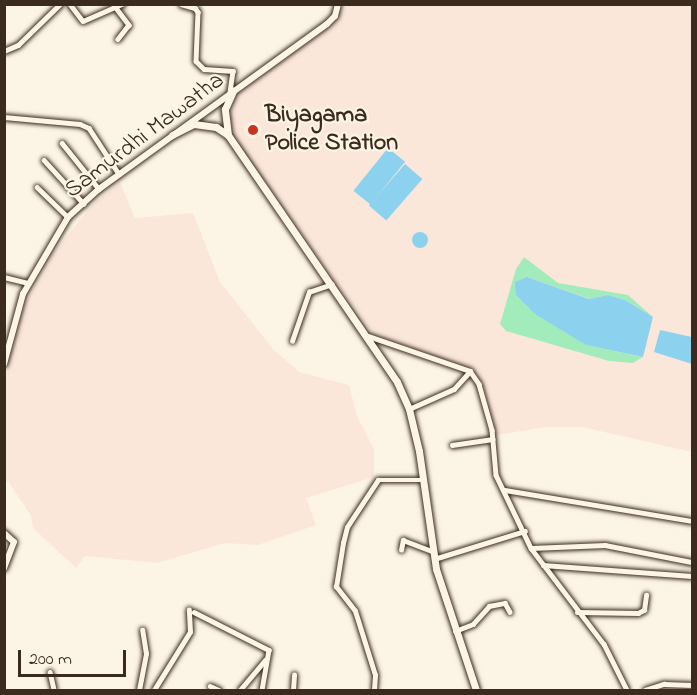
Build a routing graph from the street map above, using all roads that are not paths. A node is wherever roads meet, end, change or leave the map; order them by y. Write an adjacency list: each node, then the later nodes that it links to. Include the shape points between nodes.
1 (60, 4): 8 (street, via 18,45)
2 (70, 4): 6 (street, via 83,21 106,9)
3 (122, 4): 6 (street)
4 (181, 4): 9 (street, via 198,12 196,61 204,69 233,70)
5 (338, 4): 9 (main road, Samurdhi Mawatha, via 335,16 327,24)
6 (117, 9): 7 (street, via 129,22)
7 (118, 39)
8 (4, 51)
9 (232, 92): 11 (main road, Samurdhi Mawatha); 12 (main road, via 225,109)
10 (4, 117): 15 (street, via 90,128)
11 (172, 135): 12 (main road, via 194,124 216,127); 15 (main road, Samurdhi Mawatha)
12 (228, 135): 22 (main road)
13 (62, 143): 17 (street)
14 (44, 160): 18 (street)
15 (119, 174): 17 (main road, Samurdhi Mawatha)
16 (37, 187): 19 (street)
17 (99, 189): 18 (main road, Samurdhi Mawatha)
18 (84, 204): 19 (main road, Samurdhi Mawatha)
19 (68, 218): 21 (main road, Samurdhi Mawatha)
20 (4, 277): 21 (street)
21 (28, 283): 25 (main road, Samurdhi Mawatha)
22 (332, 284): 23 (main road); 24 (street, via 309,292)
23 (368, 336): 26 (street); 27 (main road)
24 (292, 340)
25 (4, 364)
26 (470, 372): 27 (street, via 454,389); 28 (street, via 479,384)
27 (409, 409): 30 (main road)
28 (493, 439): 29 (street); 31 (street, via 494,466)
29 (452, 445)
30 (424, 480): 37 (main road); 59 (street, via 378,480 351,521 343,543 336,587 355,611 375,675)
31 (505, 490): 32 (street); 33 (street)
32 (693, 521)
33 (525, 531): 35 (street); 37 (street)
34 (4, 532): 40 (main road, via 14,542)
35 (531, 548): 38 (street, via 604,545); 39 (street)
36 (401, 550): 37 (street, via 403,540)
37 (433, 555): 46 (main road)
38 (693, 562)
39 (543, 565): 41 (street); 44 (street)
40 (4, 568)
41 (693, 576)
42 (646, 595): 44 (street, via 644,610 638,613)
43 (510, 612): 46 (street, via 505,603 489,606 473,624)
44 (577, 612): 61 (street, via 604,644)
45 (142, 630): 53 (street, via 146,654)
46 (455, 631): 60 (main road)
47 (265, 659): 54 (street, via 269,650 191,611 190,632); 56 (street); 57 (street)
48 (50, 672): 52 (street)
49 (294, 675): 58 (street)
50 (693, 685): 62 (street, via 664,684)
51 (210, 686): 55 (street)
52 (54, 690)
53 (139, 690)
54 (154, 690)
55 (219, 690)
56 (240, 690)
57 (262, 690)
58 (293, 690)
59 (374, 690)
60 (477, 690)
61 (627, 690)
62 (645, 690)

